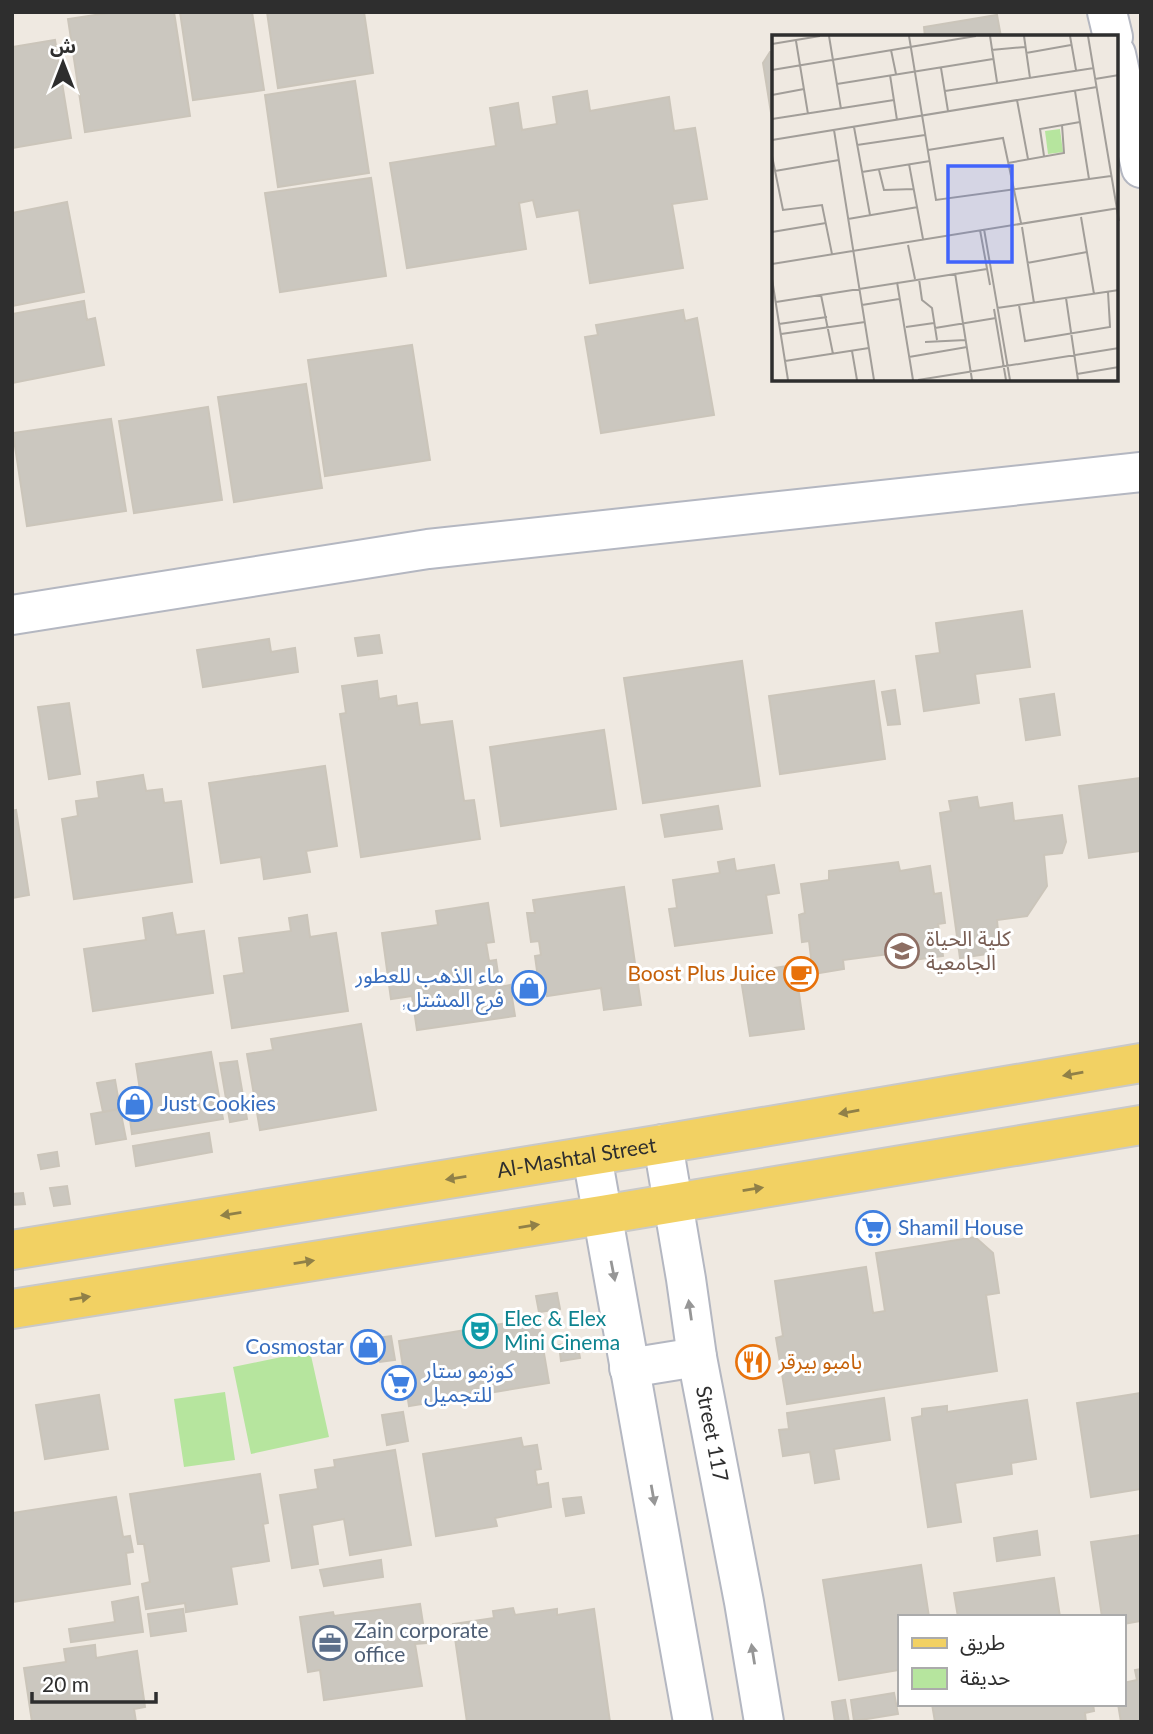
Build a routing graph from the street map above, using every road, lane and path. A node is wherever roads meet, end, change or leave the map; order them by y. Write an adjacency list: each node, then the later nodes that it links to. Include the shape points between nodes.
1 (1107, 12): 2 (street)
2 (1112, 35)
3 (1118, 63): 4 (street)
4 (1141, 168)
5 (1141, 472): 6 (street, via 428,549)
6 (12, 615)
7 (1141, 1063): 9 (main road, Al-Mashtal Street, one-way to 9)
8 (1141, 1125): 11 (main road, one-way to 8)
9 (663, 1144): 10 (main road, Al-Mashtal Street); 11 (street, Street 117)
10 (592, 1156): 12 (street); 13 (main road, Al-Mashtal Street, one-way to 13)
11 (673, 1202): 12 (main road); 15 (street, Street 117, one-way to 11)
12 (602, 1215): 14 (main road, one-way to 12); 16 (street, one-way to 16)
13 (12, 1250)
14 (12, 1308)
15 (697, 1357): 16 (street); 18 (street, Street 117, one-way to 15)
16 (629, 1368): 17 (street, one-way to 17)
17 (693, 1722)
18 (764, 1722)

